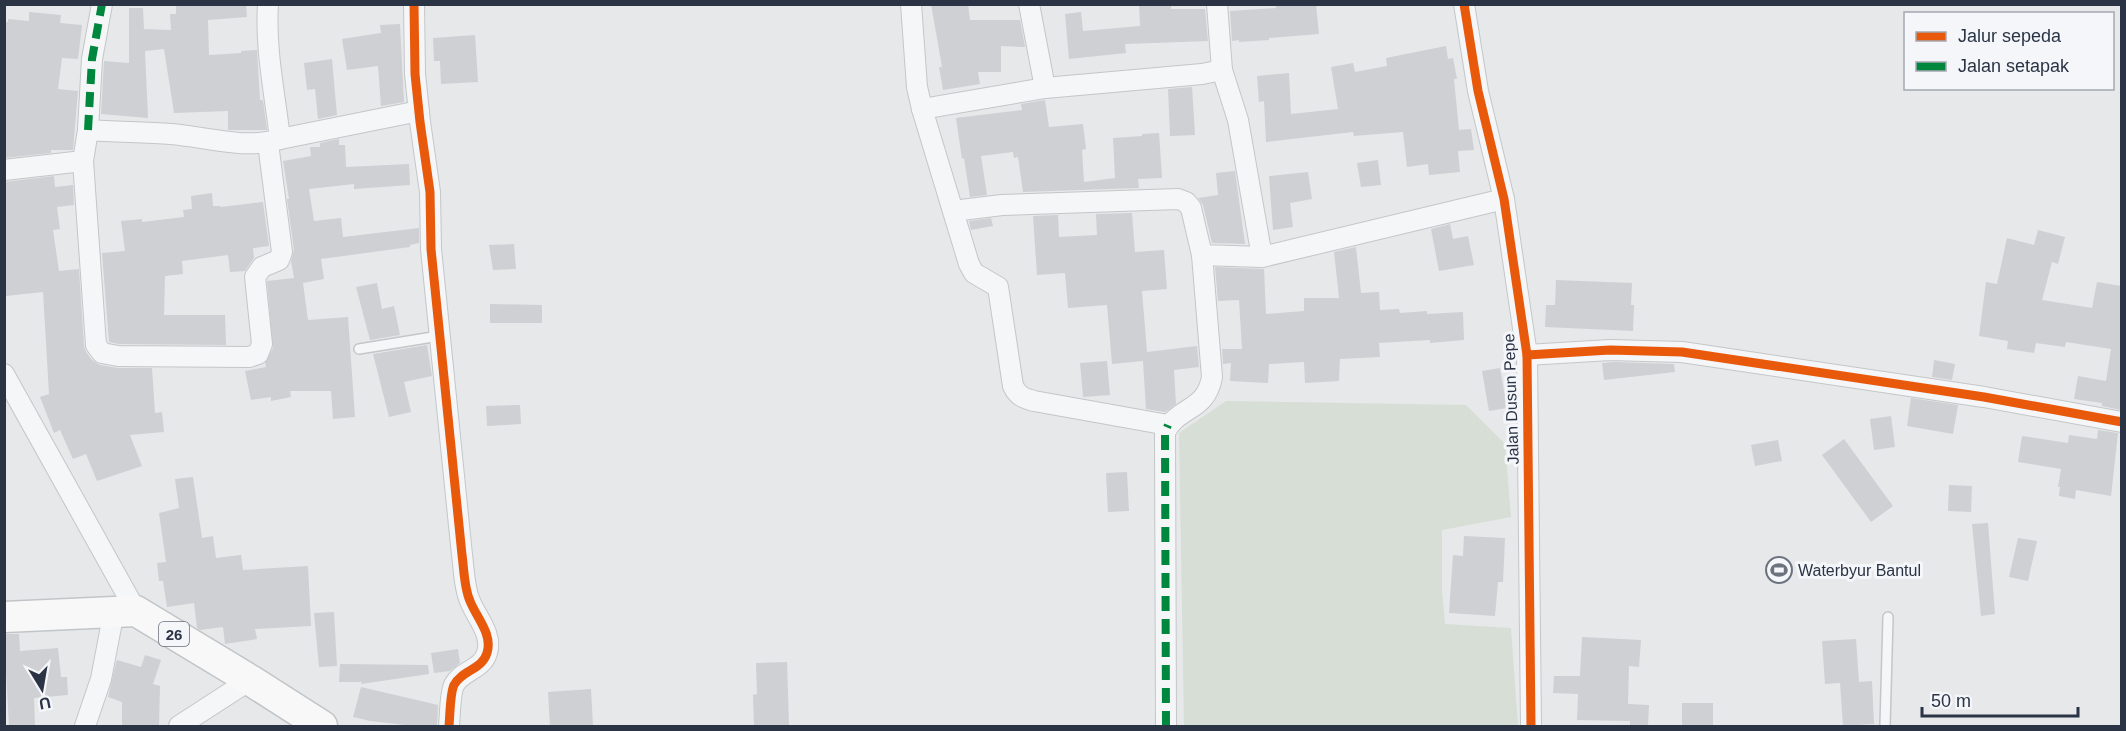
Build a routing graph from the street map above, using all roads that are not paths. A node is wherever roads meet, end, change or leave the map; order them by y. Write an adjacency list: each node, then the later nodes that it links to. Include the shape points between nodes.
1 (102, 4): 12 (street, via 92,59)
2 (268, 4): 13 (street)
3 (414, 4): 11 (street)
4 (911, 4): 10 (street)
5 (1029, 4): 9 (street)
6 (1217, 4): 8 (street)
7 (1464, 4): 16 (street, Jalan Dusun Pepe, via 1478,90)
8 (1222, 70): 9 (street); 19 (street, via 1239,120)
9 (1046, 88): 10 (street)
10 (922, 109): 17 (street)
11 (419, 111): 13 (street); 20 (street, via 430,192)
12 (88, 130): 13 (street); 14 (street)
13 (274, 141): 14 (street, via 282,252 279,260 261,267 255,277 262,344 258,354 249,357 102,353 96,345 93,317)
14 (83, 161): 15 (street)
15 (4, 170)
16 (1504, 199): 19 (street); 22 (street, Jalan Dusun Pepe)
17 (953, 211): 18 (street, via 1002,205 1178,199 1191,208); 25 (street, via 974,273 998,287 1016,393 1034,401)
18 (1202, 255): 19 (street); 25 (street, via 1211,387 1201,402)
19 (1262, 257)
20 (439, 336): 21 (lane); 33 (street, via 469,601 481,620 488,651 483,662 454,686)
21 (359, 349)
22 (1527, 355): 24 (street, via 1610,350 1682,352 1984,397); 35 (street, Jalan Dusun Pepe)
23 (4, 374): 26 (street)
24 (2121, 422)
25 (1168, 425): 34 (street, via 1164,432)
26 (125, 611): 27 (main road); 29 (main road, 26); 31 (street)
27 (4, 617)
28 (1888, 617): 36 (lane)
29 (250, 680): 30 (main road, 26); 32 (street)
30 (309, 723)
31 (85, 726)
32 (179, 726)
33 (449, 726)
34 (1166, 726)
35 (1531, 726)
36 (1885, 726)

